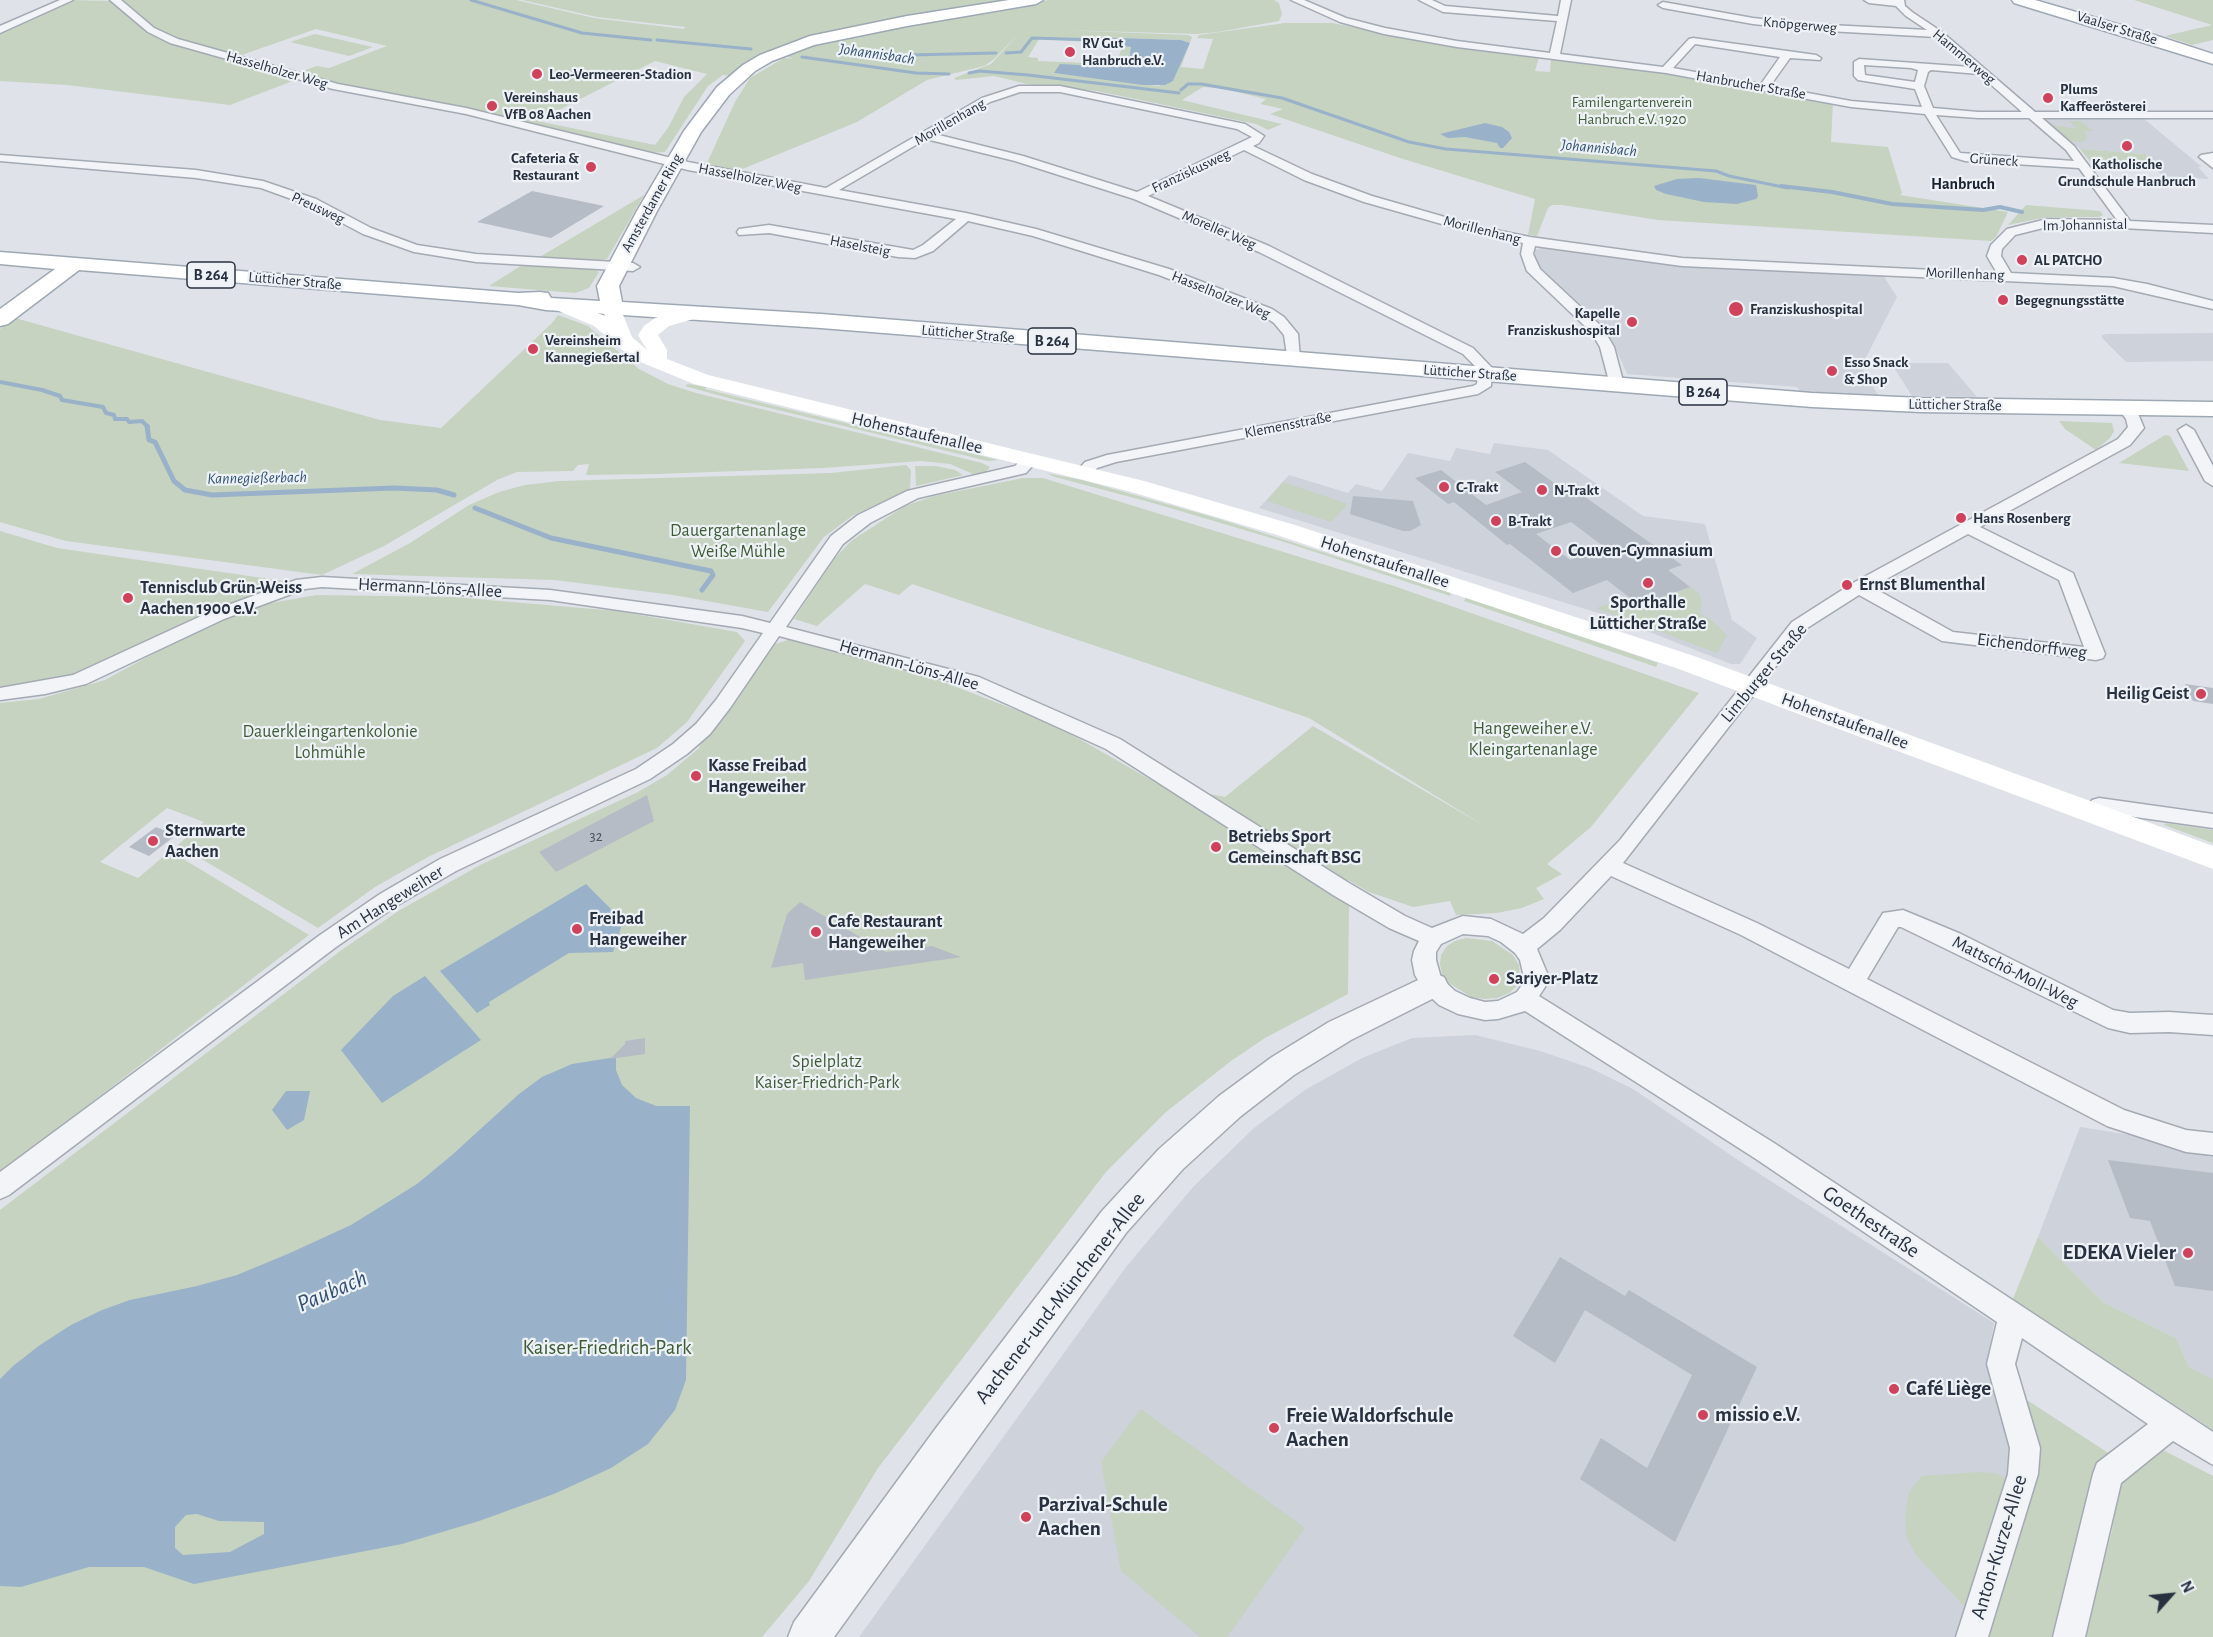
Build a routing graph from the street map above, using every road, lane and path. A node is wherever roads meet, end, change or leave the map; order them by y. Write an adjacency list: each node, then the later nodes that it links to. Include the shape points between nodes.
1 (68, 0): 12 (street)
2 (115, 0): 30 (street, Hasselholzer Weg, via 151,30 189,46 337,87 466,111)
3 (1036, 0): 30 (main road, Amsterdamer Ring, via 810,41 766,58 736,78 715,104 700,151)
4 (1296, 0): 14 (street, Hanbrucher Straße, via 1343,20 1384,31 1458,44)
5 (1424, 0): 11 (street, via 1443,9)
6 (1566, 0): 11 (street)
7 (1869, 0): 9 (street)
8 (2019, 0): 17 (main road, Vaalser Straße)
9 (1899, 1): 13 (street, Hammerweg, via 1909,14)
10 (1663, 4): 13 (street, Knöpgerweg, via 1798,26)
11 (1563, 19): 14 (street)
12 (0, 30)
13 (1939, 34): 20 (street, Hammerweg)
14 (1555, 54): 19 (street, Hanbrucher Straße)
15 (1787, 55): 16 (street); 19 (street, via 1688,41); 22 (street)
16 (1816, 58)
17 (2213, 60)
18 (1924, 68): 20 (street); 21 (street); 21 (street, via 1859,63 1862,78)
19 (1666, 70): 22 (street, Hanbrucher Straße)
20 (1982, 70): 24 (street, Hammerweg)
21 (1919, 86): 23 (street)
22 (1764, 87): 23 (street, Hanbrucher Straße, via 1851,104)
23 (1929, 112): 24 (street, Hanbrucher Straße); 32 (street, Grüneck, via 1956,155)
24 (2031, 114): 25 (street, Hanbrucher Straße); 32 (street, Hammerweg, via 2070,148)
25 (2213, 115)
26 (927, 136): 27 (street, Morillenhang, via 993,97 1039,88 1100,95 1241,126 1258,136); 33 (street, Morillenhang); 34 (street, Moreller Weg, via 1018,158)
27 (1244, 146): 34 (street, Franziskusweg); 39 (street, Morillenhang, via 1308,177 1368,199)
28 (2213, 156): 31 (street, via 2205,157)
29 (0, 158): 42 (street, Preusweg, via 196,174 263,185 312,202 367,231 414,248 476,258)
30 (682, 164): 33 (street, Hasselholzer Weg); 42 (main road, Amsterdamer Ring)
31 (2213, 164)
32 (2083, 165): 36 (street, Hammerweg)
33 (827, 192): 35 (street, Hasselholzer Weg)
34 (1138, 196): 55 (street, Moreller Weg, via 1264,249 1468,351)
35 (966, 217): 38 (street, Haselsteig, via 915,254 769,229); 53 (street, Hasselholzer Weg, via 1036,233 1164,272 1260,309 1288,328)
36 (2126, 224): 37 (street, Im Johannistal); 43 (street, Im Johannistal, via 2056,222 2011,232 1998,244 1994,256)
37 (2213, 229)
38 (743, 232)
39 (1530, 241): 43 (street, Morillenhang, via 1682,262); 56 (street, via 1527,254 1534,271 1597,330 1607,347)
40 (0, 258): 41 (main road, Lütticher Straße / B 264)
41 (75, 264): 45 (main road, Lütticher Straße / B 264); 51 (main road)
42 (625, 267): 48 (main road, Amsterdamer Ring, via 627,291)
43 (2006, 276): 47 (street, Morillenhang, via 2113,282)
44 (10, 277): 51 (main road, via 16,291)
45 (518, 299): 46 (main road, Lütticher Straße / B 264); 48 (main road, Lütticher Straße / B 264, via 549,298)
46 (561, 305): 48 (main road, Lütticher Straße / B 264); 52 (main road, Hohenstaufenallee, via 601,322)
47 (2213, 305)
48 (619, 306): 49 (main road, Lütticher Straße / B 264); 50 (main road, Lütticher Straße / B 264); 52 (main road); 54 (main road, Hohenstaufenallee, via 639,340)
49 (690, 314): 50 (main road, Lütticher Straße / B 264); 54 (main road, via 662,322 651,330 648,335)
50 (728, 314): 53 (main road, Lütticher Straße / B 264)
51 (0, 318)
52 (623, 339): 54 (main road, Hohenstaufenallee, via 640,355)
53 (1293, 359): 55 (main road, Lütticher Straße / B 264)
54 (658, 360): 60 (main road, Hohenstaufenallee, via 701,380)
55 (1486, 374): 56 (main road, Lütticher Straße / B 264); 61 (street, Klemensstraße, via 1484,386 1478,390 1113,458)
56 (1617, 385): 57 (main road, Lütticher Straße / B 264, via 1853,402)
57 (2126, 408): 58 (main road, Lütticher Straße / B 264); 63 (street, Limburger Straße, via 2136,428 2124,442)
58 (2213, 409)
59 (2186, 430): 62 (street)
60 (1030, 460): 61 (main road, Hohenstaufenallee); 65 (street, via 1020,470 913,494 864,519 837,540)
61 (1083, 472): 66 (main road, Hohenstaufenallee, via 1297,533)
62 (2213, 481)
63 (1966, 527): 64 (street, Limburger Straße); 64 (street, Eichendorffweg, via 2067,577 2096,654 1949,637)
64 (1859, 586): 66 (street, Limburger Straße, via 1798,627)
65 (774, 629): 67 (street, Hermann-Löns-Allee, via 550,595 322,582 303,584 218,615 79,680); 72 (street, Hermann-Löns-Allee, via 972,681 1113,744 1341,889); 79 (street, Am Hangeweiher, via 723,704 680,749 643,774 448,865 388,900)
66 (1750, 686): 68 (main road, Hohenstaufenallee); 71 (street, Limburger Straße)
67 (0, 694)
68 (2096, 815): 69 (street, via 2099,805); 70 (main road, Hohenstaufenallee)
69 (2213, 821)
70 (2213, 858)
71 (1609, 866): 73 (street, Limburger Straße, via 1552,924); 74 (street, via 1749,929)
72 (1433, 938): 73 (street, via 1446,930 1472,925 1491,928); 75 (street, via 1424,960)
73 (1522, 947): 76 (street, via 1531,958 1535,973 1533,987)
74 (1853, 982): 77 (street, Mattschö-Moll-Weg, via 1891,919 1904,918 2108,1018 2130,1023); 78 (street, via 2116,1118 2186,1140)
75 (1433, 985): 76 (street, via 1456,1002 1485,1011 1515,1005); 83 (street, Aachener-und-Münchener-Allee, via 1340,1031 1283,1066 1210,1122 1171,1159 1114,1222)
76 (1524, 999): 80 (street, Goethestraße, via 1765,1151)
77 (2213, 1025)
78 (2213, 1144)
79 (0, 1187)
80 (2013, 1317): 81 (street, Goethestraße); 84 (street, Anton-Kurze-Allee, via 2001,1364 2025,1448 2023,1474)
81 (2172, 1423): 82 (street, Goethestraße); 85 (street, via 2108,1474)
82 (2213, 1450)
83 (809, 1637)
84 (1972, 1637)
85 (2069, 1637)

